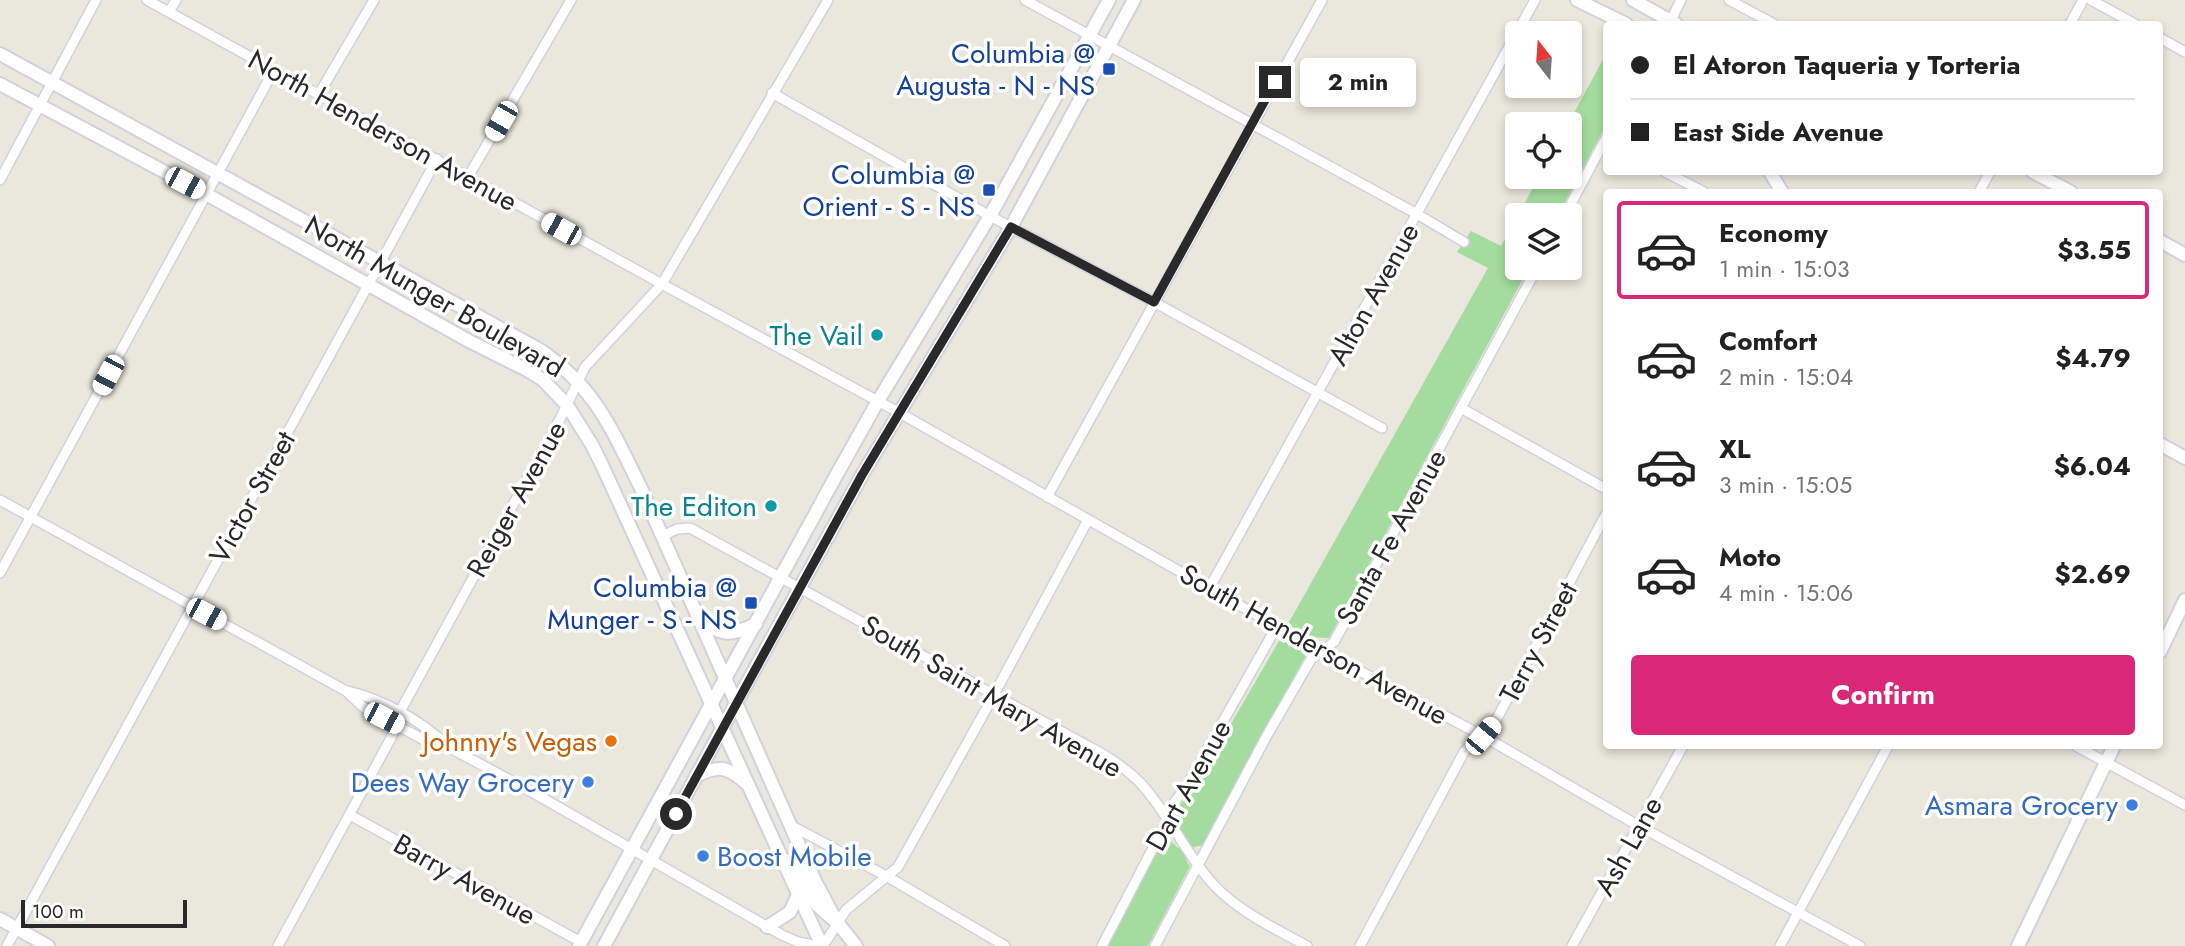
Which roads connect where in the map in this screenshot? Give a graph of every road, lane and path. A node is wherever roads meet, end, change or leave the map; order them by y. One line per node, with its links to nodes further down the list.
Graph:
1 (96, 0): 31 (street)
2 (147, 0): 18 (street, North Henderson Avenue)
3 (176, 0): 18 (street)
4 (374, 0): 34 (street)
5 (571, 0): 42 (street)
6 (828, 0): 33 (street, Reiger Avenue)
7 (1025, 0): 25 (street)
8 (1109, 0): 25 (main road)
9 (1134, 0): 27 (main road)
10 (1322, 0): 36 (street)
11 (1535, 0): 48 (street, Alton Avenue)
12 (1577, 0): 19 (main road)
13 (1633, 0): 20 (main road)
14 (1681, 0): 21 (street)
15 (1729, 0): 22 (street)
16 (2083, 0): 23 (street)
17 (2091, 0): 24 (street)
18 (169, 12): 30 (street, North Henderson Avenue)
19 (1620, 21)
20 (1667, 21)
21 (1673, 21)
22 (1768, 21)
23 (2072, 21)
24 (2130, 21)
25 (1089, 36): 27 (street); 49 (main road)
26 (2163, 40): 28 (street)
27 (1109, 46): 36 (street); 50 (main road)
28 (2185, 52)
29 (0, 54): 31 (main road, North Munger Boulevard)
30 (274, 70): 34 (street, North Henderson Avenue); 39 (street)
31 (52, 82): 35 (street); 39 (main road, North Munger Boulevard)
32 (0, 84): 35 (main road, North Munger Boulevard)
33 (772, 93): 49 (street); 57 (street, Reiger Avenue)
34 (319, 94): 38 (street, North Henderson Avenue)
35 (40, 106): 43 (street); 46 (main road, North Munger Boulevard)
36 (1252, 124): 48 (street); 58 (street)
37 (1603, 145): 47 (street)
38 (437, 159): 42 (street, North Henderson Avenue); 54 (street, Victor Street)
39 (218, 173): 46 (street); 54 (main road, North Munger Boulevard)
40 (1671, 175): 44 (street)
41 (2039, 175): 45 (main road)
42 (468, 177): 57 (street, North Henderson Avenue)
43 (0, 180)
44 (1698, 189)
45 (2065, 189)
46 (206, 194): 56 (main road, North Munger Boulevard); 71 (street)
47 (1571, 203)
48 (1417, 214): 51 (street); 60 (street, Alton Avenue)
49 (990, 216): 50 (street); 61 (main road)
50 (1011, 227): 58 (street); 64 (main road)
51 (1464, 242)
52 (2163, 243): 53 (main road)
53 (2185, 255)
54 (380, 262): 56 (street, Victor Street); 59 (main road, North Munger Boulevard)
55 (1530, 280): 63 (street, Santa Fe Avenue)
56 (368, 285): 62 (main road, North Munger Boulevard); 80 (street, Victor Street)
57 (662, 285): 59 (street, Reiger Avenue); 61 (street, North Henderson Avenue)
58 (1154, 302): 60 (street); 69 (street)
59 (578, 380): 62 (street, Reiger Avenue); 74 (main road, North Munger Boulevard)
60 (1319, 393): 65 (street); 77 (street, Alton Avenue)
61 (878, 401): 64 (street, South Henderson Avenue); 76 (main road)
62 (567, 405): 90 (main road, North Munger Boulevard); 91 (street, Reiger Avenue)
63 (1461, 408): 68 (street); 85 (street, Santa Fe Avenue)
64 (898, 411): 69 (street, South Henderson Avenue); 78 (main road)
65 (1382, 428)
66 (2163, 446): 67 (main road)
67 (2185, 458)
68 (1603, 487)
69 (1047, 496): 72 (street, South Henderson Avenue)
70 (0, 500): 71 (street)
71 (31, 516): 75 (street); 80 (street)
72 (1088, 520): 77 (street, South Henderson Avenue); 88 (street)
73 (1603, 520): 94 (street, Terry Street)
74 (662, 536): 76 (street, South Saint Mary Avenue); 81 (main road, North Munger Boulevard)
75 (0, 573)
76 (780, 579): 78 (street, South Saint Mary Avenue); 82 (main road)
77 (1210, 587): 83 (street, South Henderson Avenue)
78 (799, 590): 88 (street, South Saint Mary Avenue); 89 (main road)
79 (2185, 600): 84 (main road)
80 (192, 607): 87 (street); 118 (street, Victor Street)
81 (699, 618): 82 (main road); 86 (main road, North Munger Boulevard)
82 (756, 624): 86 (main road)
83 (1278, 626): 85 (street, South Henderson Avenue); 105 (street, Dart Avenue)
84 (2163, 646)
85 (1322, 650): 94 (street, South Henderson Avenue); 111 (street, Santa Fe Avenue)
86 (725, 678): 89 (main road, North Munger Boulevard); 90 (main road)
87 (346, 691): 91 (street); 92 (street)
88 (994, 694): 105 (street, South Saint Mary Avenue); 112 (street)
89 (736, 702): 93 (main road); 106 (main road, North Munger Boulevard)
90 (711, 704): 93 (main road, North Munger Boulevard); 108 (main road)
91 (401, 713): 92 (street, Reiger Avenue); 95 (street)
92 (397, 725): 95 (street); 104 (street, Reiger Avenue)
93 (723, 727): 101 (main road); 102 (main road, North Munger Boulevard)
94 (1483, 736): 107 (street, South Henderson Avenue); 130 (street, Terry Street)
95 (450, 748): 108 (street)
96 (1681, 749): 107 (street, Ash Lane)
97 (1886, 749): 114 (street)
98 (2082, 749): 100 (street)
99 (2112, 749): 100 (main road)
100 (2106, 762): 103 (street); 134 (main road)
101 (696, 776): 102 (main road); 110 (main road)
102 (751, 788): 109 (main road, North Munger Boulevard)
103 (2185, 805)
104 (350, 815): 119 (street, Barry Avenue); 122 (street, Reiger Avenue)
105 (1167, 821): 111 (street, South Saint Mary Avenue); 127 (street, Dart Avenue)
106 (790, 825): 112 (street); 116 (main road, North Munger Boulevard)
107 (1639, 825): 114 (street, South Henderson Avenue); 131 (street, Ash Lane)
108 (633, 849): 110 (street); 119 (main road)
109 (782, 857): 113 (main road, North Munger Boulevard); 116 (main road)
110 (652, 861): 117 (street); 123 (main road)
111 (1198, 866): 128 (street, Santa Fe Avenue); 129 (street, South Saint Mary Avenue)
112 (888, 877): 116 (street); 126 (street)
113 (798, 895): 117 (main road); 124 (main road, North Munger Boulevard)
114 (1798, 912): 132 (street); 133 (street, South Henderson Avenue)
115 (0, 919): 118 (main road)
116 (837, 922): 124 (street); 125 (main road)
117 (767, 927): 124 (street)
118 (17, 928): 120 (street, Victor Street); 121 (main road)
119 (580, 944)
120 (7, 946)
121 (48, 946)
122 (278, 946)
123 (604, 946)
124 (821, 946)
125 (856, 946)
126 (1005, 946)
127 (1102, 946)
128 (1155, 946)
129 (1307, 946)
130 (1360, 946)
131 (1572, 946)
132 (1780, 946)
133 (1860, 946)
134 (2018, 946)

